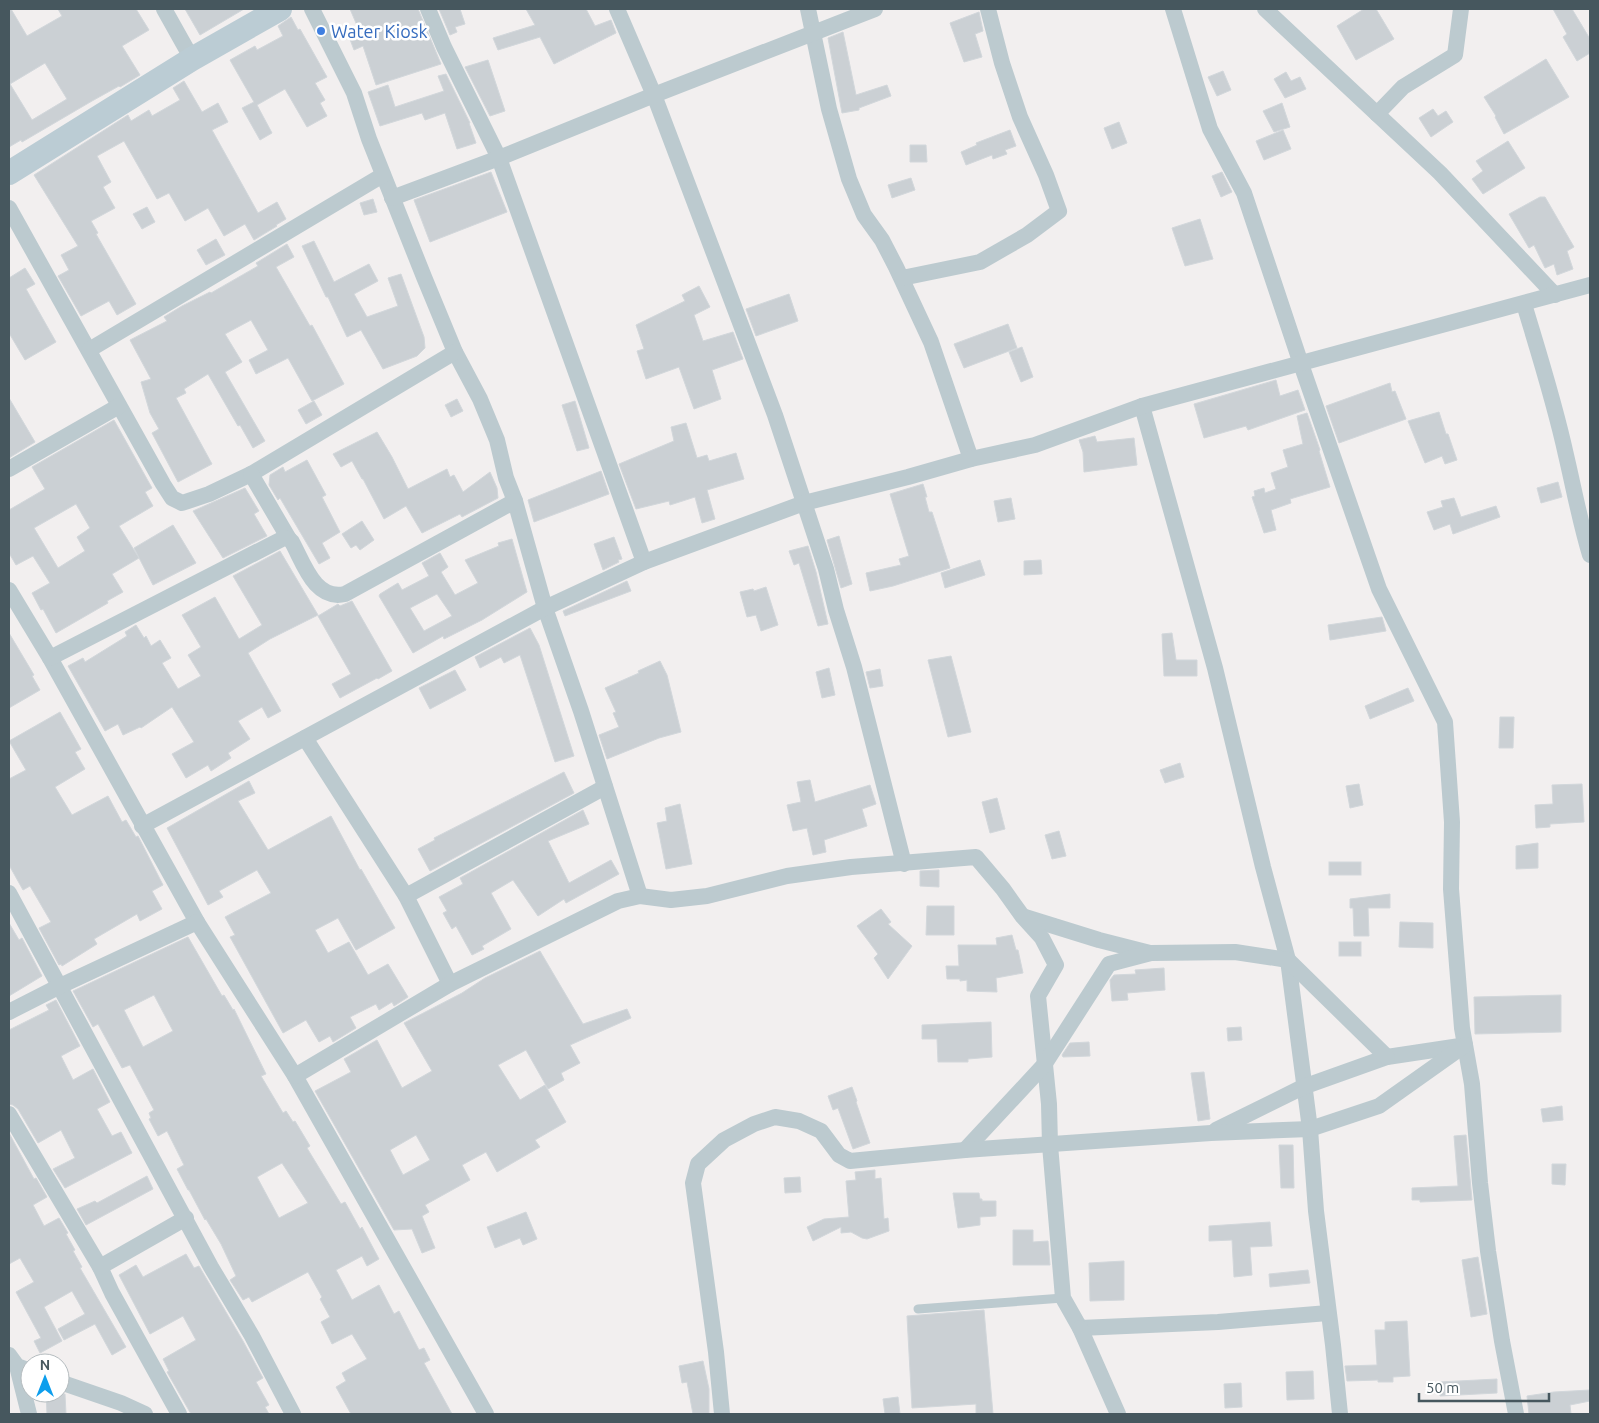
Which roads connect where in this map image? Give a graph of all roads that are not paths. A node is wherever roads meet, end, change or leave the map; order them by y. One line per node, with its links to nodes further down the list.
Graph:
1 (164, 9): 13 (street)
2 (280, 9): 13 (main road)
3 (312, 9): 18 (street)
4 (428, 9): 16 (street)
5 (617, 9): 14 (street)
6 (808, 9): 12 (street)
7 (875, 9): 12 (street)
8 (988, 9): 21 (street)
9 (1173, 9): 27 (street)
10 (1265, 9): 15 (street)
11 (1461, 9): 15 (street)
12 (813, 34): 14 (street); 21 (street)
13 (192, 59): 17 (main road)
14 (654, 96): 16 (street); 34 (street)
15 (1377, 114): 23 (street)
16 (498, 158): 19 (street); 38 (street)
17 (9, 173)
18 (383, 175): 19 (street); 25 (street)
19 (392, 198): 26 (street)
20 (9, 208): 25 (street)
21 (902, 278): 30 (street)
22 (1590, 285): 23 (street)
23 (1555, 295): 24 (street)
24 (1524, 304): 27 (street); 35 (street)
25 (89, 350): 28 (street)
26 (455, 352): 32 (street); 33 (street)
27 (1301, 364): 29 (street); 56 (street)
28 (119, 406): 31 (street); 32 (street)
29 (1142, 406): 30 (street); 52 (street)
30 (971, 459): 34 (street)
31 (9, 469)
32 (251, 474): 36 (street)
33 (515, 502): 36 (street); 40 (street)
34 (804, 504): 38 (street); 45 (street)
35 (1586, 529): 37 (street)
36 (289, 539): 41 (street)
37 (1590, 555)
38 (644, 562): 40 (street)
39 (9, 590): 41 (street)
40 (545, 608): 42 (street); 43 (street)
41 (50, 658): 44 (street)
42 (305, 738): 44 (street); 47 (street)
43 (605, 787): 47 (street); 48 (street)
44 (142, 826): 50 (street)
45 (904, 864): 48 (street); 49 (street)
46 (9, 893): 54 (street)
47 (406, 896): 53 (street)
48 (640, 896): 53 (street)
49 (1023, 917): 51 (street); 58 (street)
50 (197, 922): 54 (street); 59 (street)
51 (1151, 953): 52 (street); 58 (street)
52 (1288, 960): 57 (street); 60 (street)
53 (450, 984): 59 (street)
54 (58, 986): 55 (street); 66 (street)
55 (9, 1012)
56 (1465, 1045): 57 (street); 62 (street); 82 (street)
57 (1387, 1057): 60 (street)
58 (1044, 1065): 64 (street); 65 (street)
59 (295, 1076): 78 (street)
60 (1304, 1087): 62 (street); 63 (street)
61 (10, 1120): 67 (street)
62 (1310, 1129): 63 (street); 70 (street)
63 (1211, 1133): 64 (street)
64 (1050, 1145): 65 (street); 68 (street)
65 (964, 1150): 79 (street)
66 (186, 1218): 67 (street); 77 (street)
67 (100, 1267): 76 (street)
68 (1063, 1298): 69 (lane); 71 (street)
69 (918, 1309)
70 (1328, 1313): 71 (street); 81 (street)
71 (1080, 1328): 80 (street)
72 (19, 1364): 74 (street)
73 (70, 1385): 75 (street)
74 (29, 1414)
75 (146, 1414)
76 (178, 1414)
77 (293, 1414)
78 (486, 1414)
79 (722, 1414)
80 (1118, 1414)
81 (1340, 1414)
82 (1516, 1414)

